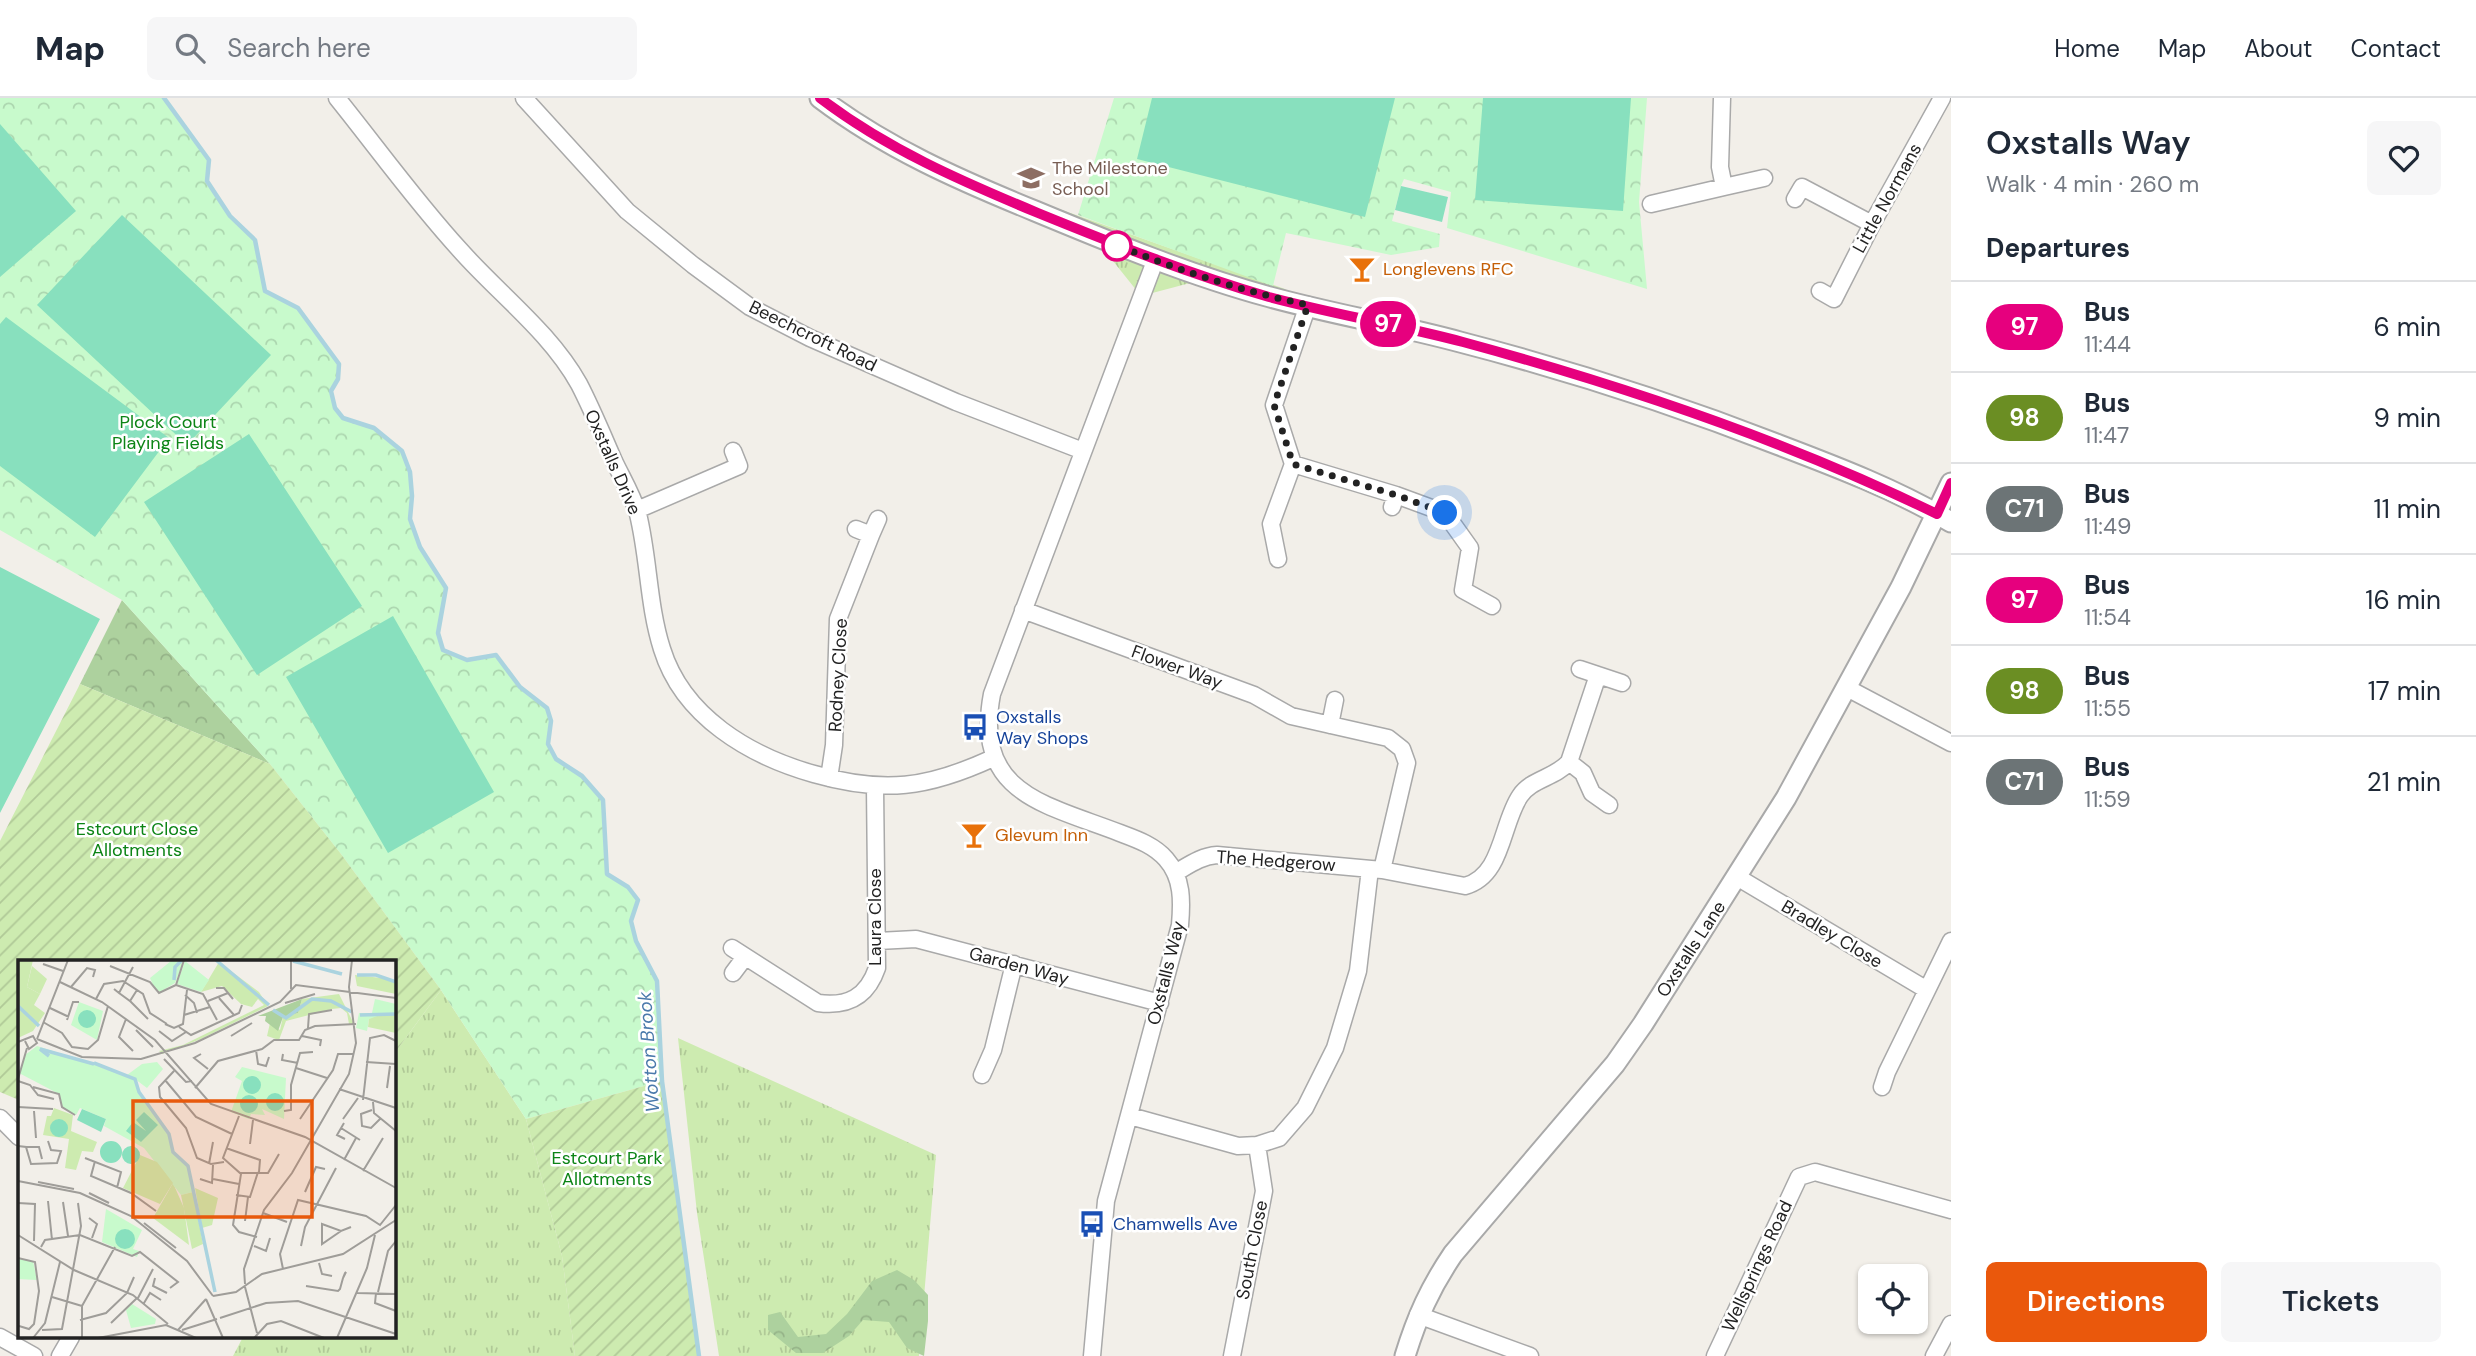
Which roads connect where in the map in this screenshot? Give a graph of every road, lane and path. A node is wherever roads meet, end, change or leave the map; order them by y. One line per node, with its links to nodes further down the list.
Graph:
1 (337, 98): 18 (street, Oxstalls Drive)
2 (524, 98): 15 (street, Beechcroft Road)
3 (820, 98): 11 (street)
4 (1722, 98): 7 (street)
5 (1942, 98): 10 (street, Little Normans)
6 (1763, 178): 7 (street)
7 (1724, 187): 9 (street)
8 (1795, 199): 10 (street)
9 (1651, 204)
10 (1872, 224): 12 (street, Little Normans)
11 (1155, 261): 13 (street); 15 (street)
12 (1834, 298)
13 (1308, 305): 16 (street); 19 (street)
14 (733, 451): 18 (street)
15 (1083, 451): 23 (street)
16 (1293, 464): 21 (street); 22 (street)
17 (1951, 483): 19 (street, Oxstalls Lane)
18 (637, 510): 33 (street, Oxstalls Drive)
19 (1944, 518): 27 (street, Oxstalls Lane)
20 (878, 519): 33 (street, Rodney Close)
21 (1278, 559)
22 (1492, 606)
23 (1023, 610): 29 (street, Flower Way); 31 (street)
24 (1580, 669): 25 (street)
25 (1598, 675): 26 (street); 32 (street)
26 (1622, 683)
27 (1847, 688): 30 (street); 38 (street, Oxstalls Lane)
28 (1335, 700): 29 (street)
29 (1330, 725): 36 (street, Flower Way)
30 (1951, 743)
31 (993, 758): 34 (street, Oxstalls Drive); 37 (street)
32 (1569, 762): 35 (street); 36 (street, The Hedgerow)
33 (829, 778): 34 (street, Oxstalls Drive)
34 (875, 787): 39 (street, Laura Close)
35 (1610, 807)
36 (1376, 870): 37 (street, The Hedgerow); 50 (street, Flower Way)
37 (1175, 873): 44 (street, Oxstalls Way)
38 (1737, 877): 43 (street, Bradley Close); 52 (street, Oxstalls Lane)
39 (878, 941): 41 (street, Garden Way); 42 (street, Laura Close)
40 (1951, 941): 43 (street)
41 (1014, 964): 44 (street, Garden Way); 45 (street)
42 (733, 973)
43 (1927, 990): 46 (street)
44 (1160, 1003): 47 (street, Oxstalls Way)
45 (982, 1074)
46 (1881, 1075)
47 (1130, 1116): 50 (street); 58 (street, Oxstalls Way)
48 (0, 1118): 49 (street)
49 (18, 1136)
50 (1257, 1145): 59 (street, South Close)
51 (1951, 1210): 62 (street, Wellsprings Road)
52 (1418, 1315): 60 (street, Oxstalls Lane); 61 (street)
53 (1951, 1324): 63 (street)
54 (0, 1337): 56 (street)
55 (70, 1338): 57 (street)
56 (34, 1356)
57 (60, 1356)
58 (1092, 1356)
59 (1231, 1356)
60 (1405, 1356)
61 (1530, 1356)
62 (1715, 1356)
63 (1934, 1356)

